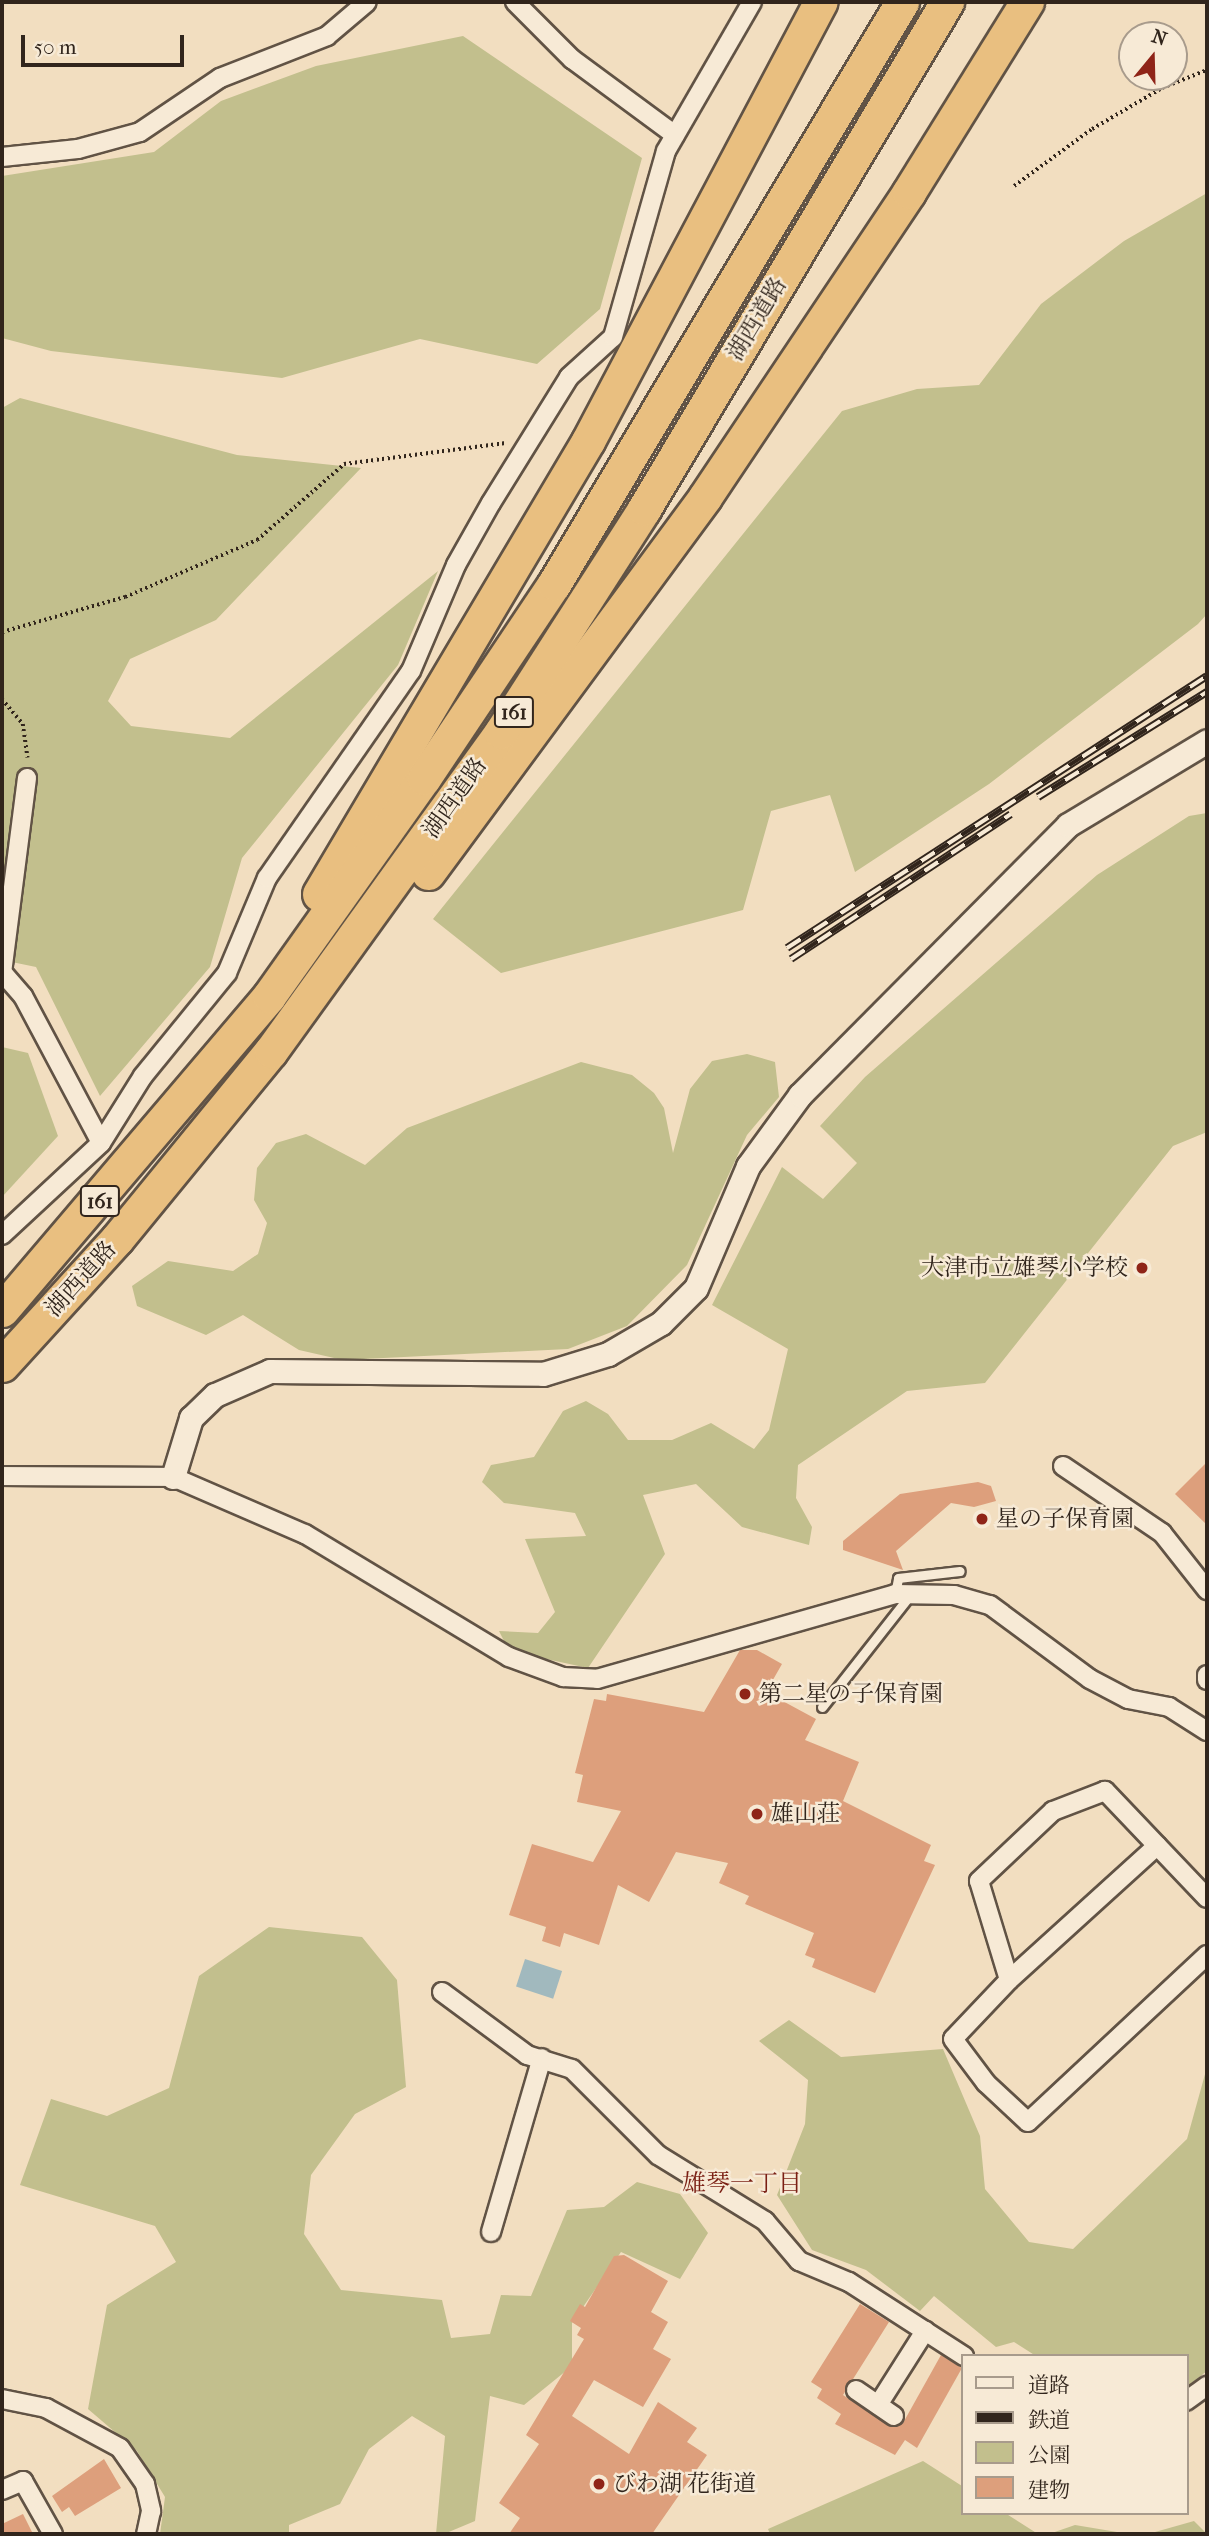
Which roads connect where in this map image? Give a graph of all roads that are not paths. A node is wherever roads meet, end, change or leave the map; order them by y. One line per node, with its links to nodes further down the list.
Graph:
1 (367, 2): 9 (street)
2 (515, 2): 8 (street)
3 (752, 2): 8 (street)
4 (820, 2): 13 (highway)
5 (902, 2): 13 (highway, 湖西道路 / 161)
6 (947, 2): 12 (highway, 湖西道路 / 161)
7 (1027, 2): 12 (highway)
8 (675, 135): 14 (street)
9 (2, 157)
10 (1207, 741): 20 (street)
11 (27, 778): 14 (street)
12 (271, 1051): 17 (highway, 湖西道路 / 161)
13 (194, 1087): 16 (highway, 湖西道路 / 161)
14 (101, 1143): 15 (street)
15 (2, 1235)
16 (2, 1310)
17 (2, 1365)
18 (1063, 1466): 22 (street)
19 (2, 1476): 20 (street)
20 (173, 1477): 23 (street)
21 (960, 1571): 23 (lane)
22 (1207, 1590)
23 (904, 1593): 24 (lane); 25 (street)
24 (822, 1707)
25 (1207, 1731)
26 (1157, 1846): 27 (street); 29 (street); 29 (street)
27 (1207, 1898)
28 (1207, 1955): 29 (street)
29 (1009, 1980)
30 (442, 1992): 31 (street)
31 (542, 2058): 32 (street); 33 (street)
32 (491, 2232)
33 (925, 2331): 34 (street); 39 (street)
34 (961, 2354)
35 (1207, 2386): 38 (street)
36 (856, 2390): 39 (street)
37 (2, 2399): 43 (street)
38 (1188, 2400)
39 (878, 2406): 40 (street)
40 (894, 2416)
41 (2, 2490): 42 (street)
42 (53, 2534)
43 (146, 2534)

